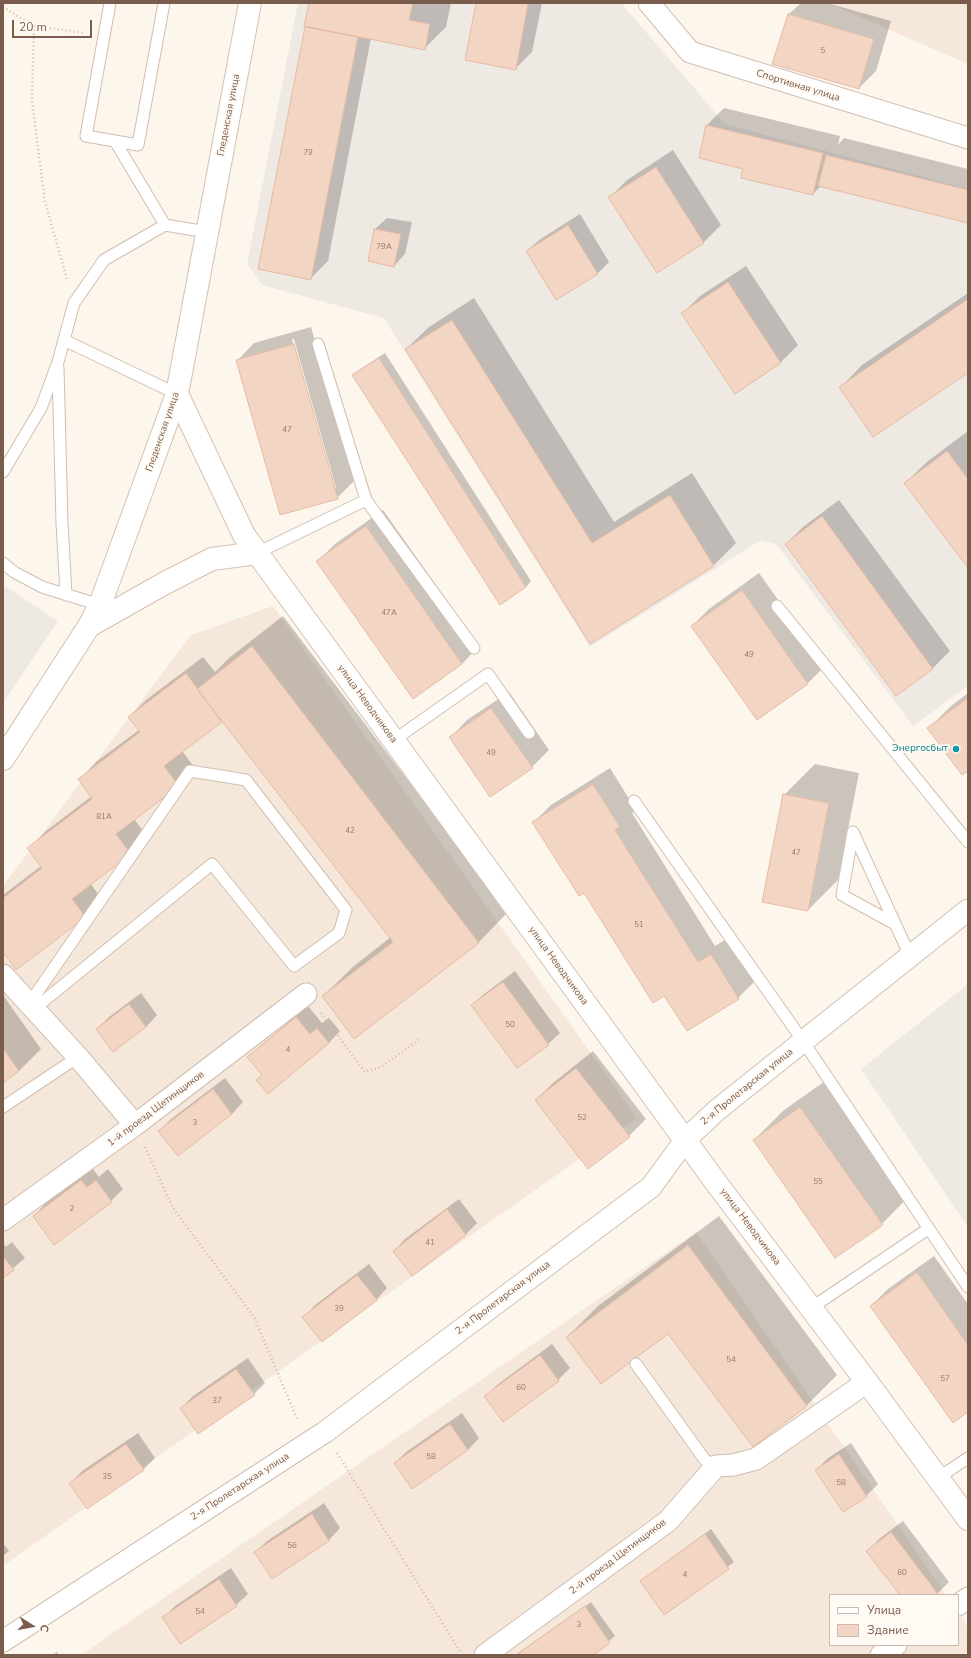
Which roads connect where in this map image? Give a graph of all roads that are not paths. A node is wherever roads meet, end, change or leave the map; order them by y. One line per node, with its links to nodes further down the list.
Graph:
1 (110, 3): 6 (lane)
2 (164, 3): 6 (lane)
3 (250, 3): 8 (main road, Гледенская улица)
4 (649, 3): 5 (street, Спортивная улица)
5 (968, 138)
6 (115, 141): 7 (lane)
7 (165, 225): 8 (lane); 9 (lane)
8 (207, 232): 12 (main road, Гледенская улица)
9 (64, 340): 11 (lane); 12 (lane)
10 (318, 344): 14 (lane)
11 (58, 362): 13 (lane); 17 (lane)
12 (177, 394): 15 (main road, улица Неводчикова); 18 (main road, Гледенская улица)
13 (3, 472)
14 (366, 500): 15 (lane); 21 (lane)
15 (257, 553): 20 (main road); 23 (main road, улица Неводчикова)
16 (3, 563): 17 (lane)
17 (66, 595): 18 (lane)
18 (100, 605): 20 (main road, Гледенская улица)
19 (778, 606): 26 (lane)
20 (90, 626): 24 (main road, Гледенская улица)
21 (474, 648)
22 (529, 733): 23 (lane)
23 (394, 740): 37 (main road, улица Неводчикова)
24 (3, 759)
25 (634, 801): 33 (lane)
26 (968, 842)
27 (968, 910): 29 (street, 2-я Пролетарская улица)
28 (895, 924): 28 (lane); 29 (lane)
29 (910, 956): 33 (street, 2-я Пролетарская улица)
30 (3, 976): 32 (street)
31 (306, 994): 36 (street, 1-й проезд Щетинщиков)
32 (32, 1006): 32 (lane); 34 (street)
33 (803, 1041): 37 (street, 2-я Пролетарская улица); 39 (lane)
34 (78, 1056): 35 (lane); 36 (street)
35 (3, 1107)
36 (135, 1125): 38 (street, 1-й проезд Щетинщиков)
37 (686, 1139): 41 (main road, улица Неводчикова); 50 (street, 2-я Пролетарская улица)
38 (3, 1220)
39 (928, 1229): 40 (lane); 41 (lane)
40 (968, 1287)
41 (811, 1308): 43 (main road, улица Неводчикова)
42 (636, 1364): 45 (lane)
43 (867, 1382): 45 (street); 46 (main road, улица Неводчикова)
44 (968, 1458): 46 (lane)
45 (716, 1466): 52 (street, 2-й проезд Щетинщиков)
46 (938, 1478): 47 (main road, улица Неводчикова)
47 (968, 1519)
48 (968, 1598): 49 (street)
49 (959, 1604)
50 (3, 1641)
51 (894, 1646): 53 (street)
52 (485, 1655)
53 (881, 1655)

